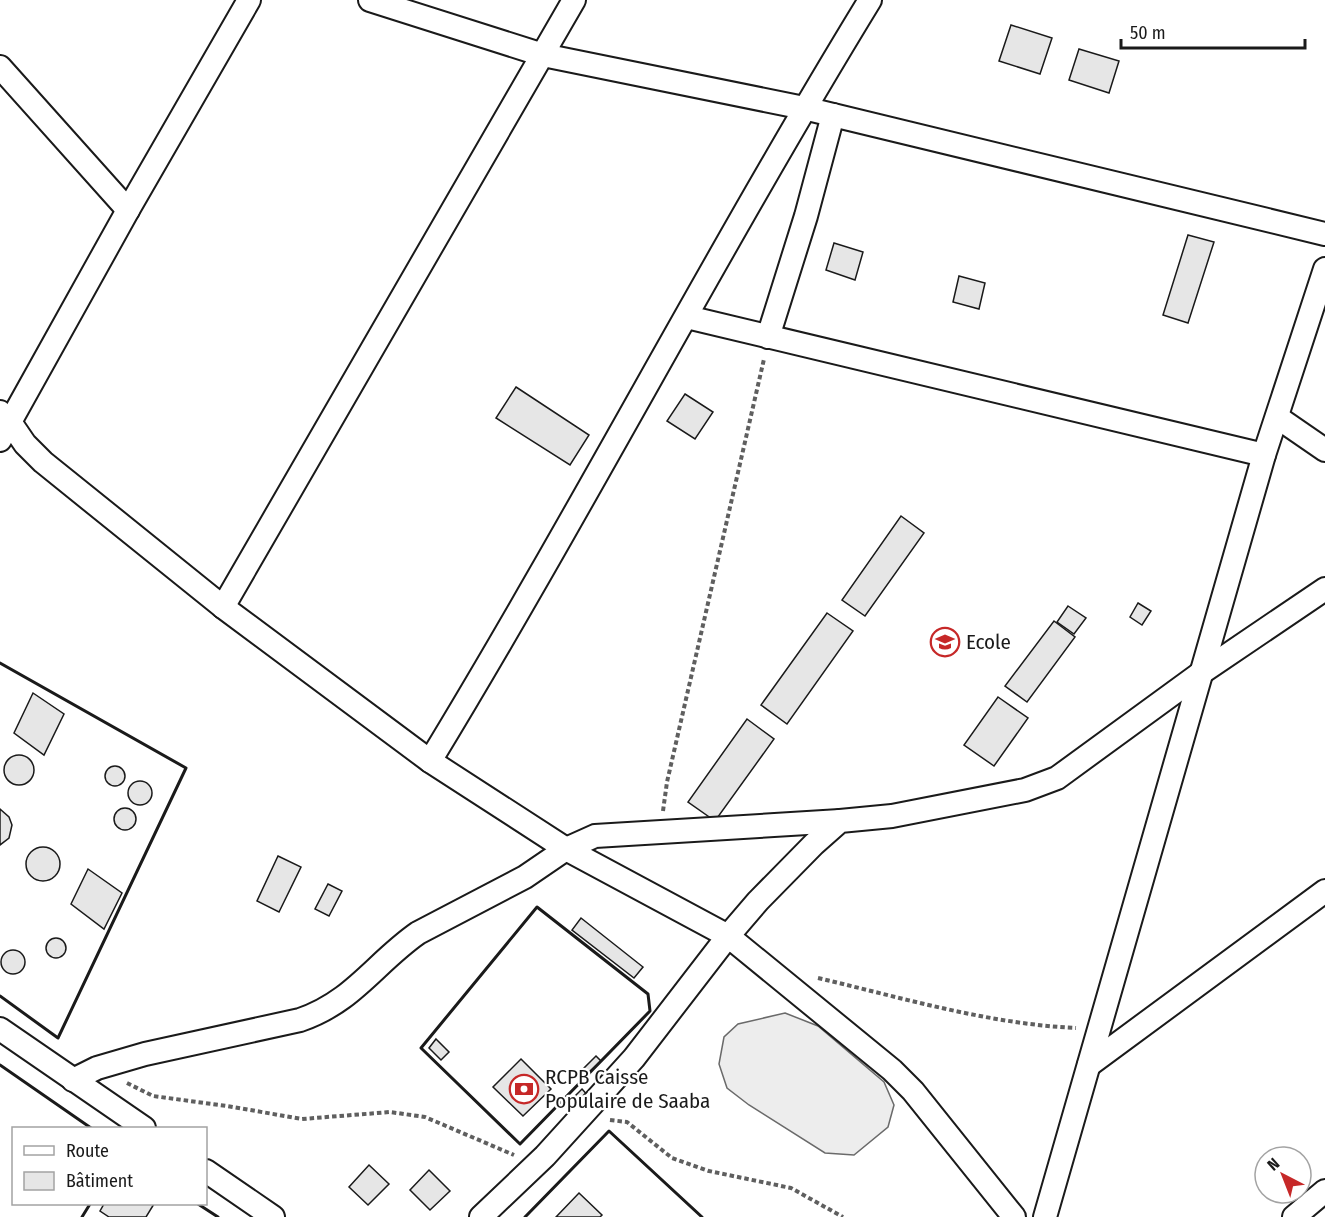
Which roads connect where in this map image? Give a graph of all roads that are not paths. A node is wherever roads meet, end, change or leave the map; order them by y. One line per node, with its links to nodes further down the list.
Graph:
1 (249, 0): 9 (street)
2 (370, 0): 5 (street)
3 (574, 0): 5 (street)
4 (870, 0): 7 (street)
5 (543, 55): 7 (street); 19 (street)
6 (0, 67): 9 (street)
7 (804, 108): 8 (street); 12 (street)
8 (833, 115): 10 (street); 13 (street)
9 (128, 210): 15 (street)
10 (1325, 234)
11 (1325, 269): 14 (street)
12 (687, 317): 13 (street); 21 (street)
13 (768, 337): 17 (street)
14 (1277, 417): 16 (street); 17 (street)
15 (3, 425): 19 (street)
16 (1325, 450)
17 (1264, 455): 20 (street)
18 (1325, 589): 20 (street)
19 (223, 607): 21 (street)
20 (1201, 673): 22 (street); 27 (street)
21 (430, 761): 23 (street)
22 (840, 821): 23 (street); 25 (street)
23 (566, 849): 25 (street); 28 (street)
24 (1325, 891): 27 (street)
25 (728, 936): 33 (street); 34 (street)
26 (0, 1029): 28 (street)
27 (1089, 1065): 35 (street)
28 (73, 1080): 29 (street)
29 (143, 1127)
30 (207, 1172): 32 (street)
31 (1325, 1191): 36 (street)
32 (273, 1217)
33 (482, 1217)
34 (1014, 1217)
35 (1045, 1217)
36 (1294, 1217)

